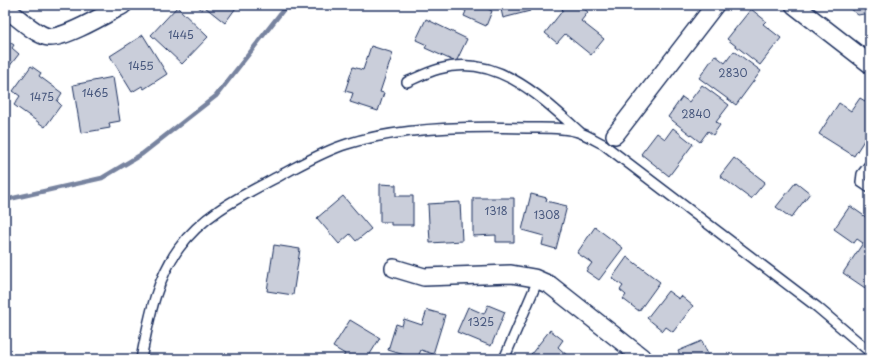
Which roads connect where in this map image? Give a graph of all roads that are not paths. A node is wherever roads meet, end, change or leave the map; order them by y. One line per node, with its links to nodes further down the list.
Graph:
1 (123, 5): 4 (street)
2 (715, 5): 8 (street)
3 (794, 5): 5 (street)
4 (5, 8)
5 (870, 64)
6 (407, 82): 7 (lane)
7 (584, 135): 13 (lane); 14 (lane)
8 (615, 135)
9 (870, 164): 10 (lane)
10 (870, 188)
11 (394, 268): 12 (street)
12 (538, 280): 15 (lane); 16 (street)
13 (870, 352)
14 (141, 359)
15 (504, 359)
16 (644, 359)

